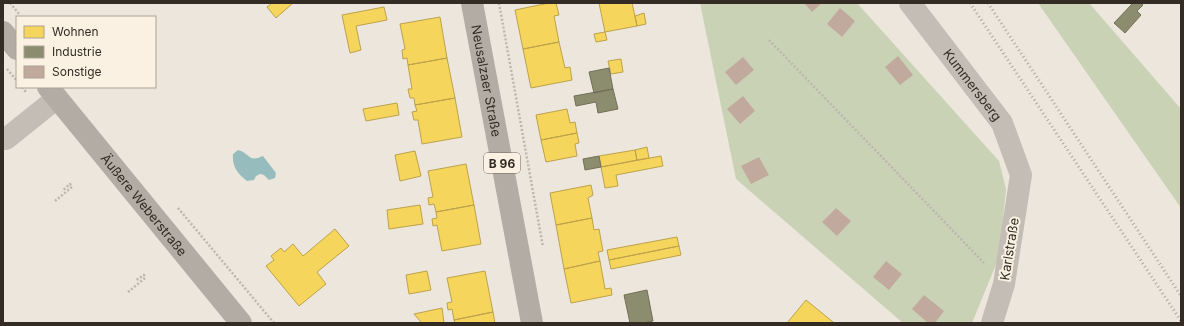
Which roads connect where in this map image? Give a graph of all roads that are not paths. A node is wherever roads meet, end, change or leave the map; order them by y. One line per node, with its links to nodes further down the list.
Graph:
1 (472, 3): 9 (main road, Neusalzaer Straße / B 96)
2 (910, 3): 7 (street, Kummersberg)
3 (3, 32): 4 (main road)
4 (16, 48)
5 (52, 93): 6 (street); 8 (main road, Äußere Weberstraße)
6 (6, 139)
7 (1021, 175): 10 (street, Karlstraße)
8 (240, 323)
9 (532, 323)
10 (992, 323)

